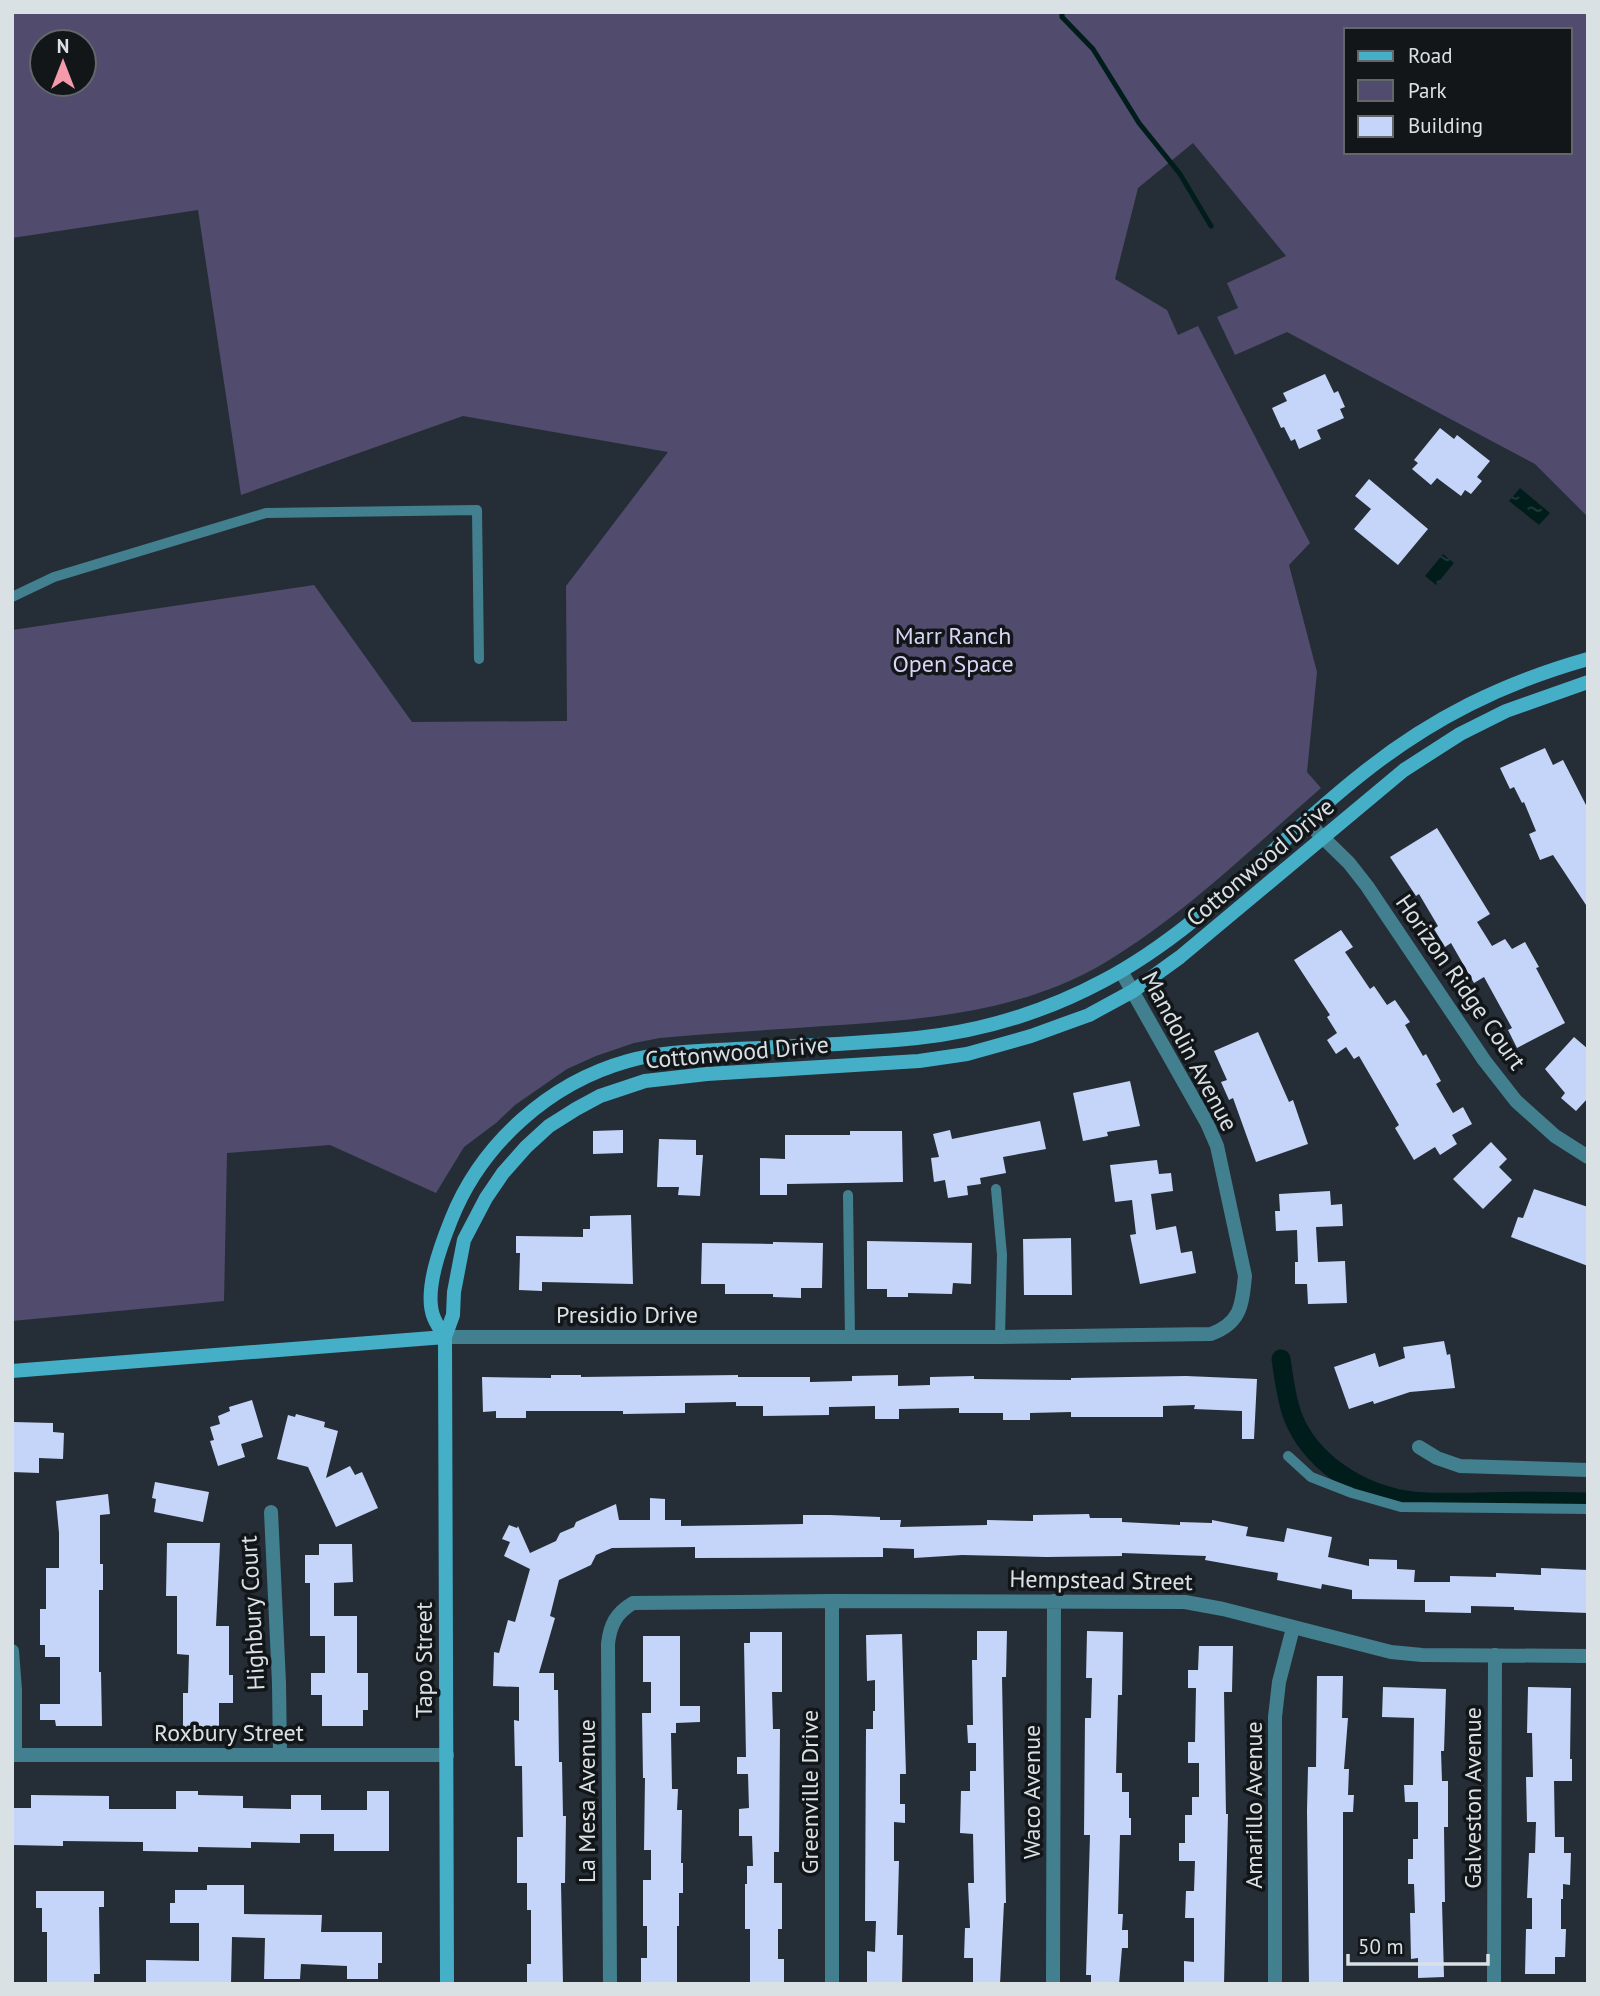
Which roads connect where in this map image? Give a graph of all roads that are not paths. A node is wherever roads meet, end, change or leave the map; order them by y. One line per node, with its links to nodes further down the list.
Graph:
1 (12, 597): 2 (lane)
2 (479, 659)
3 (1588, 659): 5 (street, Cottonwood Drive)
4 (1588, 682): 6 (street, Cottonwood Drive)
5 (1307, 822): 6 (street, Horizon Ridge Court); 7 (street, Cottonwood Drive)
6 (1323, 837): 8 (street, Cottonwood Drive); 9 (street, Horizon Ridge Court)
7 (1121, 971): 8 (street, Mandolin Avenue); 13 (street, Cottonwood Drive)
8 (1133, 990): 12 (street, Mandolin Avenue); 13 (street, Cottonwood Drive)
9 (1588, 1157)
10 (996, 1189): 15 (lane)
11 (848, 1195): 14 (lane)
12 (1237, 1317): 15 (street, Presidio Drive)
13 (445, 1337): 14 (street, Presidio Drive); 16 (street, Presidio Drive); 31 (street, Tapo Street)
14 (850, 1337): 15 (street, Presidio Drive)
15 (1000, 1337)
16 (12, 1371)
17 (1419, 1447): 19 (street)
18 (1288, 1456): 20 (lane)
19 (1588, 1470)
20 (1588, 1509)
21 (271, 1512): 30 (street, Highbury Court)
22 (832, 1601): 23 (street, Hempstead Street); 24 (street, Hempstead Street); 34 (street, Greenville Drive)
23 (1054, 1601): 25 (street, Hempstead Street); 35 (street, Waco Avenue)
24 (614, 1619): 33 (street, La Mesa Avenue)
25 (1293, 1628): 27 (street, Hempstead Street); 36 (street, Amarillo Avenue)
26 (12, 1651): 29 (street)
27 (1495, 1655): 28 (street, Hempstead Street); 37 (street, Galveston Avenue)
28 (1588, 1656)
29 (14, 1755): 30 (street, Roxbury Street)
30 (280, 1755): 31 (street, Roxbury Street)
31 (447, 1755): 32 (street, Tapo Street)
32 (447, 1984)
33 (610, 1984)
34 (832, 1984)
35 (1053, 1984)
36 (1275, 1984)
37 (1494, 1984)

